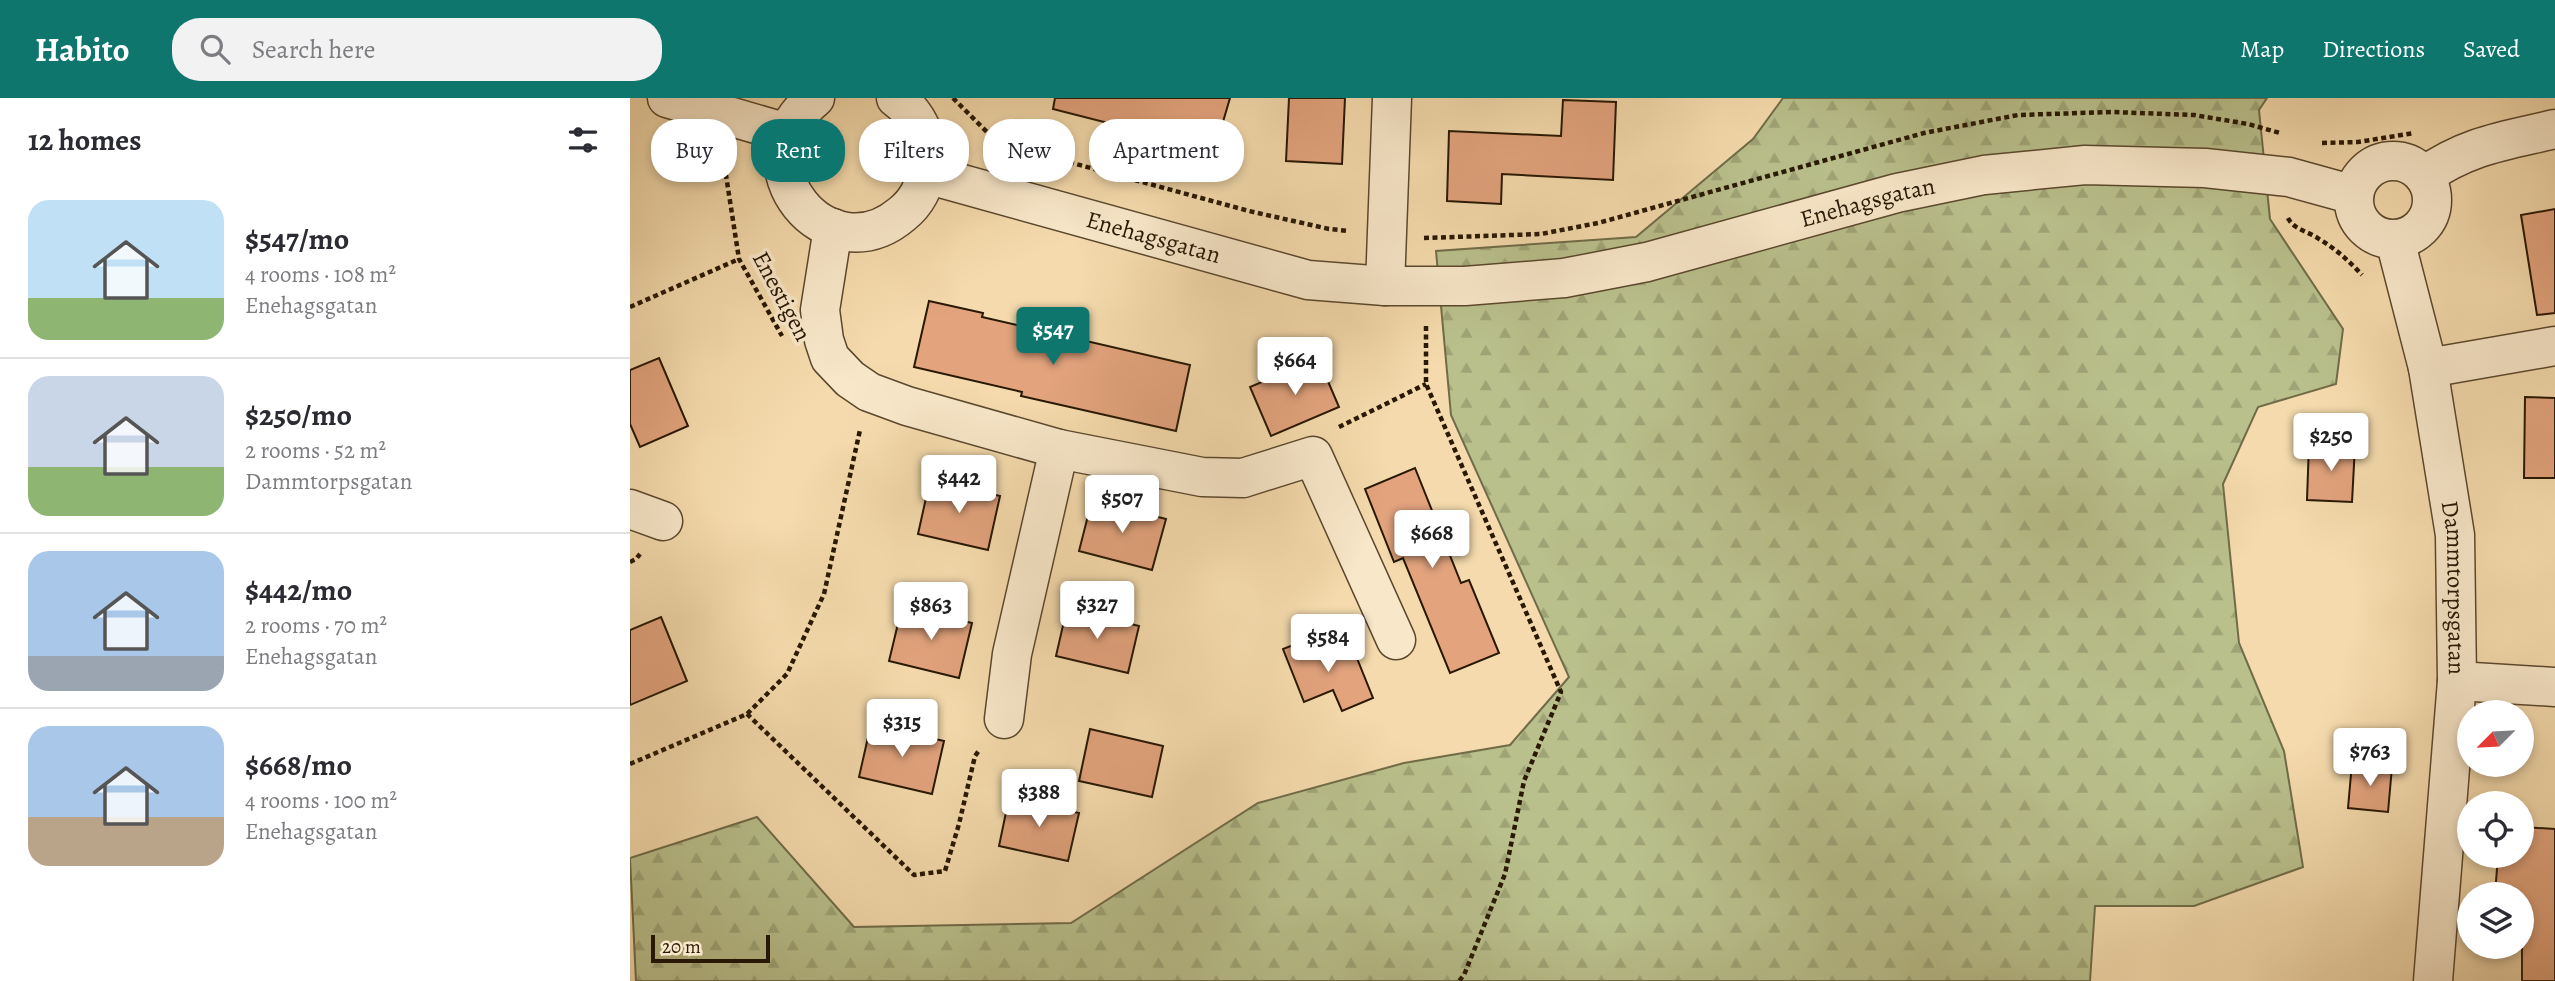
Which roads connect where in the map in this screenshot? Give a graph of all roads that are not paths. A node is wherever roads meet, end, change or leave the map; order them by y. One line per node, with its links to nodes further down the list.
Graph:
1 (667, 98): 9 (street)
2 (814, 98): 6 (street)
3 (896, 98): 7 (street)
4 (1392, 98): 18 (street)
5 (2550, 98): 8 (street)
6 (795, 119)
7 (916, 119)
8 (2555, 121)
9 (751, 122)
10 (2555, 129): 11 (street)
11 (2424, 177): 15 (street); 17 (street)
12 (787, 182): 16 (street)
13 (923, 182): 16 (street)
14 (955, 182): 18 (street, Enehagsgatan)
15 (2354, 195): 17 (street); 18 (street, Enehagsgatan)
16 (832, 228): 21 (street)
17 (2395, 240): 20 (street, Dammtorpsgatan)
18 (1385, 286)
19 (2555, 346): 20 (street)
20 (2428, 368): 23 (street, Dammtorpsgatan)
21 (1059, 449): 22 (street); 25 (street)
22 (1396, 640)
23 (2457, 681): 24 (street); 26 (street, Dammtorpsgatan)
24 (2555, 687)
25 (1004, 719)
26 (2433, 981)

